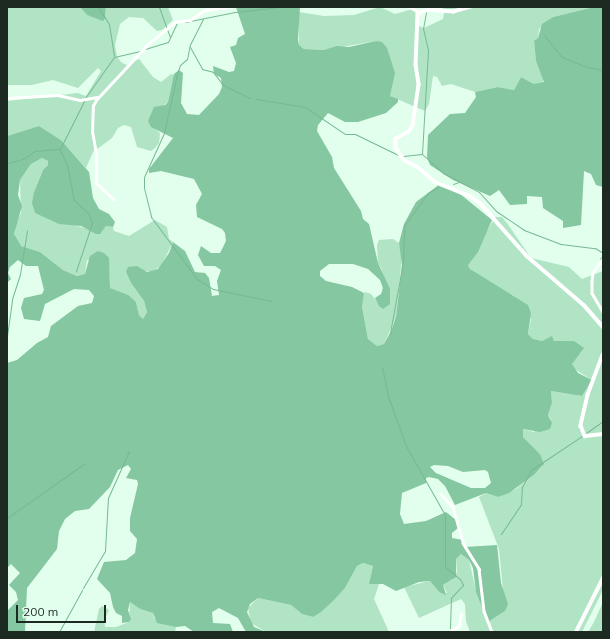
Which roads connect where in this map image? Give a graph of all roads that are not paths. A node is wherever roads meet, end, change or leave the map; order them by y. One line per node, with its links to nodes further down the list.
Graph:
1 (231, 7): 5 (street)
2 (411, 7): 4 (street)
3 (471, 7): 4 (street)
4 (420, 12): 10 (street)
5 (99, 96): 6 (street); 7 (street)
6 (7, 98)
7 (114, 200)
8 (603, 259): 9 (street)
9 (603, 312)
10 (603, 327)
11 (603, 355): 12 (street)
12 (603, 434)
13 (441, 494): 17 (street)
14 (603, 578): 18 (street)
15 (461, 614): 16 (street)
16 (449, 632)
17 (492, 632)
18 (576, 632)

